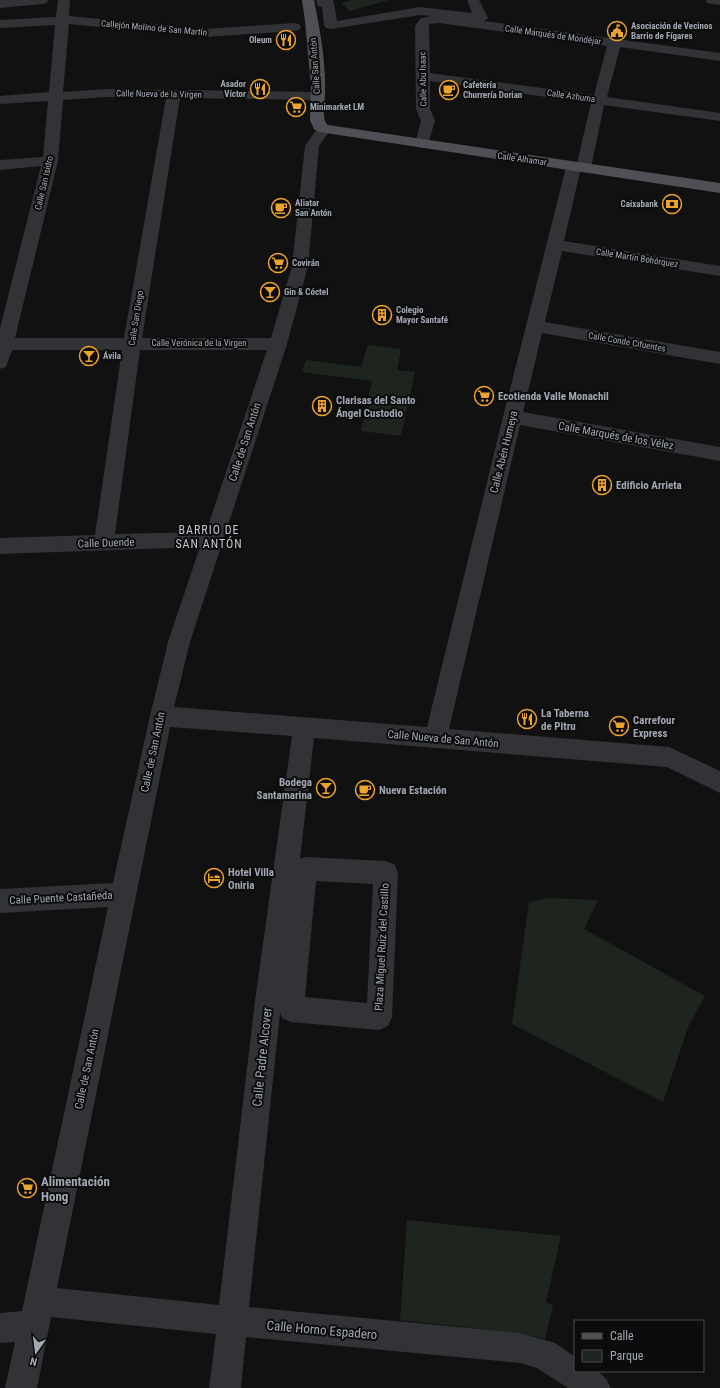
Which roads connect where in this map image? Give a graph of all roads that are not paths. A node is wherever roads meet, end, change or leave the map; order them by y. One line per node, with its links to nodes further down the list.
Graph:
1 (42, 0): 8 (street)
2 (64, 0): 10 (street, Calle San Isidro)
3 (308, 0): 17 (main road, Calle San Antón)
4 (322, 0): 5 (street)
5 (473, 0)
6 (712, 0): 7 (street)
7 (720, 1)
8 (0, 4)
9 (433, 19): 13 (street, Calle Marqués de Mondéjar); 15 (street, Calle Abu Isaac)
10 (62, 20): 11 (street, Callejón Molino de San Martín); 12 (street, Callejón Molino de San Martín); 18 (street, Calle San Isidro)
11 (0, 24)
12 (294, 27)
13 (614, 43): 14 (street, Calle Marqués de Mondéjar); 20 (street, Calle Abén Humeya)
14 (720, 57)
15 (422, 76): 20 (street, Calle Azhuma); 23 (street, Calle Abu Isaac)
16 (174, 94): 17 (street, Calle Nueva de la Virgen); 18 (street, Calle Nueva de la Virgen); 31 (street, Calle San Diego)
17 (318, 96): 22 (main road, Calle San Antón)
18 (55, 97): 19 (street, Calle Nueva de la Virgen); 24 (street, Calle San Isidro)
19 (0, 100)
20 (600, 100): 21 (street, Calle Azhuma); 26 (street, Calle Abén Humeya)
21 (720, 117)
22 (324, 129): 23 (main road, Calle Alhamar); 33 (street, Calle de San Antón)
23 (422, 144): 26 (main road, Calle Alhamar)
24 (50, 161): 25 (street); 32 (street, Calle San Isidro)
25 (0, 165)
26 (579, 167): 27 (main road, Calle Alhamar); 28 (street, Calle Abén Humeya)
27 (720, 188)
28 (555, 245): 29 (street, Calle Martín Bohórquez); 30 (street, Calle Abén Humeya)
29 (720, 271)
30 (535, 326): 34 (street, Calle Conde Cifuentes); 36 (street, Calle Abén Humeya)
31 (132, 343): 32 (street, Calle Verónica de la Virgen); 33 (street, Calle Verónica de la Virgen); 39 (street, Calle San Diego)
32 (2, 344): 35 (street, Calle San Isidro)
33 (278, 344): 38 (street, Calle de San Antón)
34 (720, 358)
35 (0, 363)
36 (512, 417): 37 (street, Calle Marqués de los Vélez); 43 (street, Calle Abén Humeya)
37 (720, 454)
38 (213, 541): 39 (street, Calle Duende); 41 (street, Calle de San Antón)
39 (104, 543): 40 (street, Calle Duende)
40 (0, 546)
41 (161, 716): 42 (street, Calle Nueva de San Antón); 46 (street, Calle de San Antón)
42 (304, 728): 43 (street, Calle Nueva de San Antón); 49 (street, Calle Padre Alcover)
43 (437, 738): 44 (street, Calle Nueva de San Antón)
44 (720, 782)
45 (305, 869): 45 (street, Plaza Miguel Ruiz del Castillo)
46 (123, 894): 47 (street, Calle Puente Castañeda); 48 (street, Calle de San Antón)
47 (0, 901)
48 (37, 1313): 49 (street, Calle Horno Espadero); 50 (street, Calle Horno Espadero); 51 (street, Calle de San Antón)
49 (232, 1321): 52 (street, Calle Padre Alcover); 53 (street, Calle Horno Espadero)
50 (0, 1328)
51 (21, 1388)
52 (225, 1388)
53 (595, 1388)

